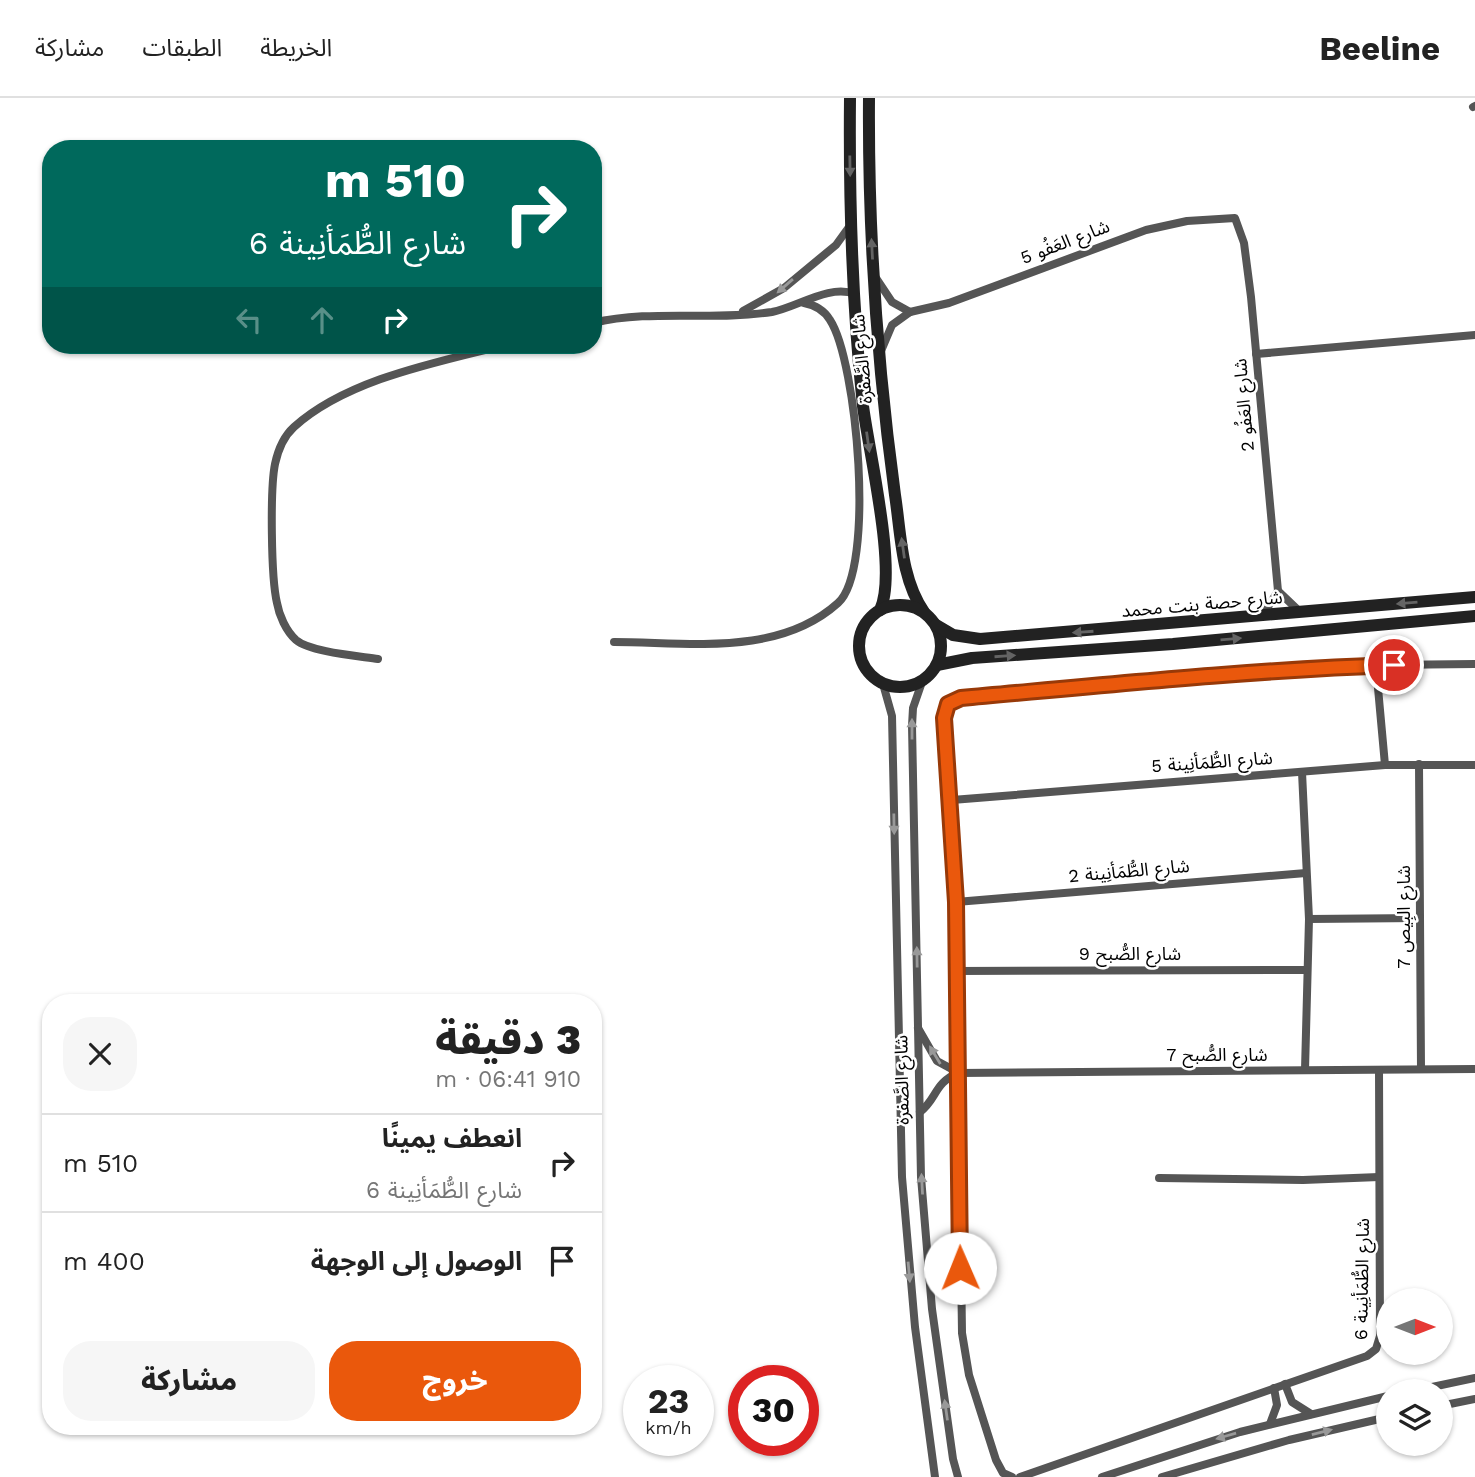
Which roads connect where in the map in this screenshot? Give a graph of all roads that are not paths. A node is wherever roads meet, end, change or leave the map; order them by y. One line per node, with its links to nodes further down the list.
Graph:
1 (849, 98): 4 (street, شارع الصَّفرة, one-way to 4)
2 (869, 98): 5 (street, شارع الصَّفرة, one-way to 2)
3 (1235, 218): 8 (street, شارع العَفُو 5); 13 (street, شارع العَفُو 2)
4 (851, 223): 6 (street, شارع الصَّفرة); 9 (street, one-way to 9)
5 (873, 274): 8 (street); 14 (street, شارع الصَّفرة)
6 (855, 294): 7 (street); 17 (street, شارع الصَّفرة, one-way to 17)
7 (804, 303): 9 (street); 23 (street)
8 (910, 312): 14 (street)
9 (737, 314): 10 (street)
10 (602, 322)
11 (1475, 335): 13 (street)
12 (468, 354): 24 (street)
13 (1256, 354): 15 (street, شارع العَفُو 2)
14 (878, 357): 18 (street, شارع الصَّفرة, one-way to 14)
15 (1278, 590): 19 (street); 20 (street)
16 (1475, 597): 19 (street, شارع حصة بنت محمد, one-way to 19)
17 (880, 610): 18 (street); 29 (street)
18 (924, 612): 22 (street)
19 (1302, 612): 20 (street, شارع حصة بنت محمد)
20 (1262, 616): 22 (street, شارع حصة بنت محمد, one-way to 22)
21 (1475, 616): 26 (street, شارع حصة بنت محمد, one-way to 21)
22 (936, 625): 26 (street)
23 (614, 642)
24 (379, 659)
25 (1475, 664): 27 (street)
26 (937, 665): 28 (street)
27 (1376, 666): 31 (street); 34 (street)
28 (922, 682): 29 (street); 41 (street, شارع الصَّفرة, one-way to 28)
29 (883, 684): 60 (street, شارع الصَّفرة, one-way to 60)
30 (1419, 764): 31 (street, شارع الطُّمَأنِينة 5); 32 (street, شارع الطُّمَأنِينة 5); 37 (street, شارع البِيص 7)
31 (1385, 765): 33 (street, شارع الطُّمَأنِينة 5)
32 (1475, 765)
33 (1303, 772): 34 (street, شارع الطُّمَأنِينة 5); 35 (street)
34 (952, 800): 36 (street)
35 (1306, 873): 36 (street, شارع الطُّمَأنِينة 2); 38 (street)
36 (956, 902): 40 (street)
37 (1420, 918): 38 (street); 42 (street, شارع البِيص 7)
38 (1309, 919): 39 (street)
39 (1305, 970): 40 (street, شارع الصُّبح 9); 44 (street)
40 (956, 971): 46 (street)
41 (918, 1028): 46 (street, one-way to 41); 47 (street, شارع الصَّفرة)
42 (1420, 1069): 43 (street, شارع الصُّبح 7); 45 (street, شارع الصُّبح 7)
43 (1475, 1069)
44 (1305, 1070): 45 (street, شارع الصُّبح 7); 46 (street, شارع الصُّبح 7)
45 (1379, 1070): 48 (street, شارع الطُّمَأنِينة 6)
46 (959, 1073): 47 (street); 62 (street)
47 (920, 1112): 61 (street, شارع الصَّفرة, one-way to 47)
48 (1379, 1177): 49 (street); 52 (street, شارع الطُّمَأنِينة 6)
49 (1159, 1178)
50 (1475, 1378): 51 (street)
51 (1453, 1383)
52 (1285, 1384): 53 (street, شارع الطُّمَأنِينة 6); 57 (street)
53 (1274, 1388): 59 (street); 63 (street, شارع الطُّمَأنِينة 6)
54 (1376, 1399): 57 (street)
55 (1475, 1399): 56 (street)
56 (1453, 1403)
57 (1311, 1414): 59 (street)
58 (1376, 1420): 65 (street, one-way to 58)
59 (1270, 1424): 64 (street, one-way to 64)
60 (935, 1477)
61 (958, 1477)
62 (1012, 1477)
63 (1020, 1477)
64 (1101, 1477)
65 (1162, 1477)

